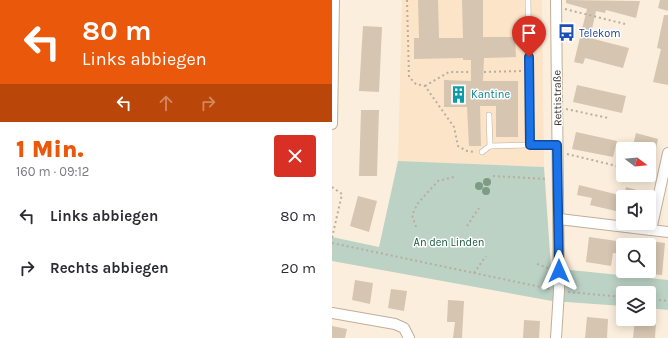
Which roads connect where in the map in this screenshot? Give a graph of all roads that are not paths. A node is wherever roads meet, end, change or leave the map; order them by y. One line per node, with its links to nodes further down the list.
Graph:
1 (334, 0): 4 (street)
2 (528, 0): 7 (lane)
3 (556, 5): 9 (street, Rettistraße)
4 (333, 16): 6 (street)
5 (489, 115): 8 (lane)
6 (332, 124)
7 (530, 145): 8 (lane); 9 (lane)
8 (490, 146): 10 (lane)
9 (557, 150): 13 (street, Rettistraße)
10 (482, 152)
11 (668, 153): 12 (street)
12 (656, 207)
13 (559, 219): 14 (street); 19 (street, Rettistraße)
14 (616, 226)
15 (651, 230): 16 (street)
16 (668, 232)
17 (332, 313): 18 (street)
18 (409, 338)
19 (556, 338)

